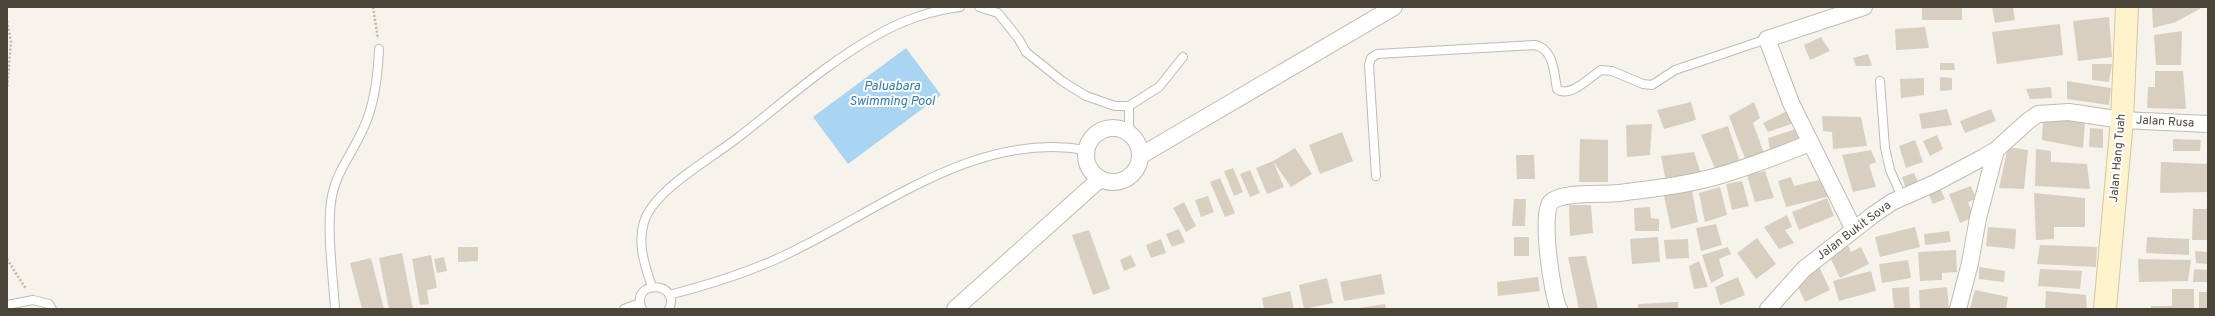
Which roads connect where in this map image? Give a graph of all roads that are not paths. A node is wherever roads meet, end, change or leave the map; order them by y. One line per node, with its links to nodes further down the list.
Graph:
1 (960, 7): 22 (lane)
2 (979, 7): 10 (lane)
3 (1394, 7): 17 (street)
4 (1864, 7): 6 (street)
5 (2127, 7): 11 (street, Jalan Hang Tuah)
6 (1767, 39): 14 (street); 18 (lane)
7 (380, 49): 27 (lane)
8 (1183, 57): 10 (lane)
9 (1880, 81): 20 (lane)
10 (1129, 106): 13 (lane)
11 (2122, 120): 12 (street, Jalan Rusa); 16 (street, Jalan Bukit Sova); 34 (street, Jalan Hang Tuah)
12 (2208, 124)
13 (1129, 133): 15 (street); 17 (street)
14 (1810, 144): 21 (street); 31 (street)
15 (1086, 150): 19 (street); 23 (lane)
16 (1996, 150): 20 (street, Jalan Bukit Sova); 33 (street)
17 (1140, 156): 19 (street)
18 (1376, 176)
19 (1100, 179): 30 (street)
20 (1902, 197): 21 (street, Jalan Bukit Sova)
21 (1854, 230): 32 (street, Jalan Bukit Sova)
22 (652, 287): 23 (lane); 25 (lane)
23 (669, 295): 29 (lane)
24 (7, 305): 26 (lane)
25 (641, 306): 28 (lane)
26 (52, 309)
27 (335, 309)
28 (624, 309)
29 (668, 309)
30 (955, 309)
31 (1559, 309)
32 (1768, 309)
33 (1958, 309)
34 (2105, 309)

